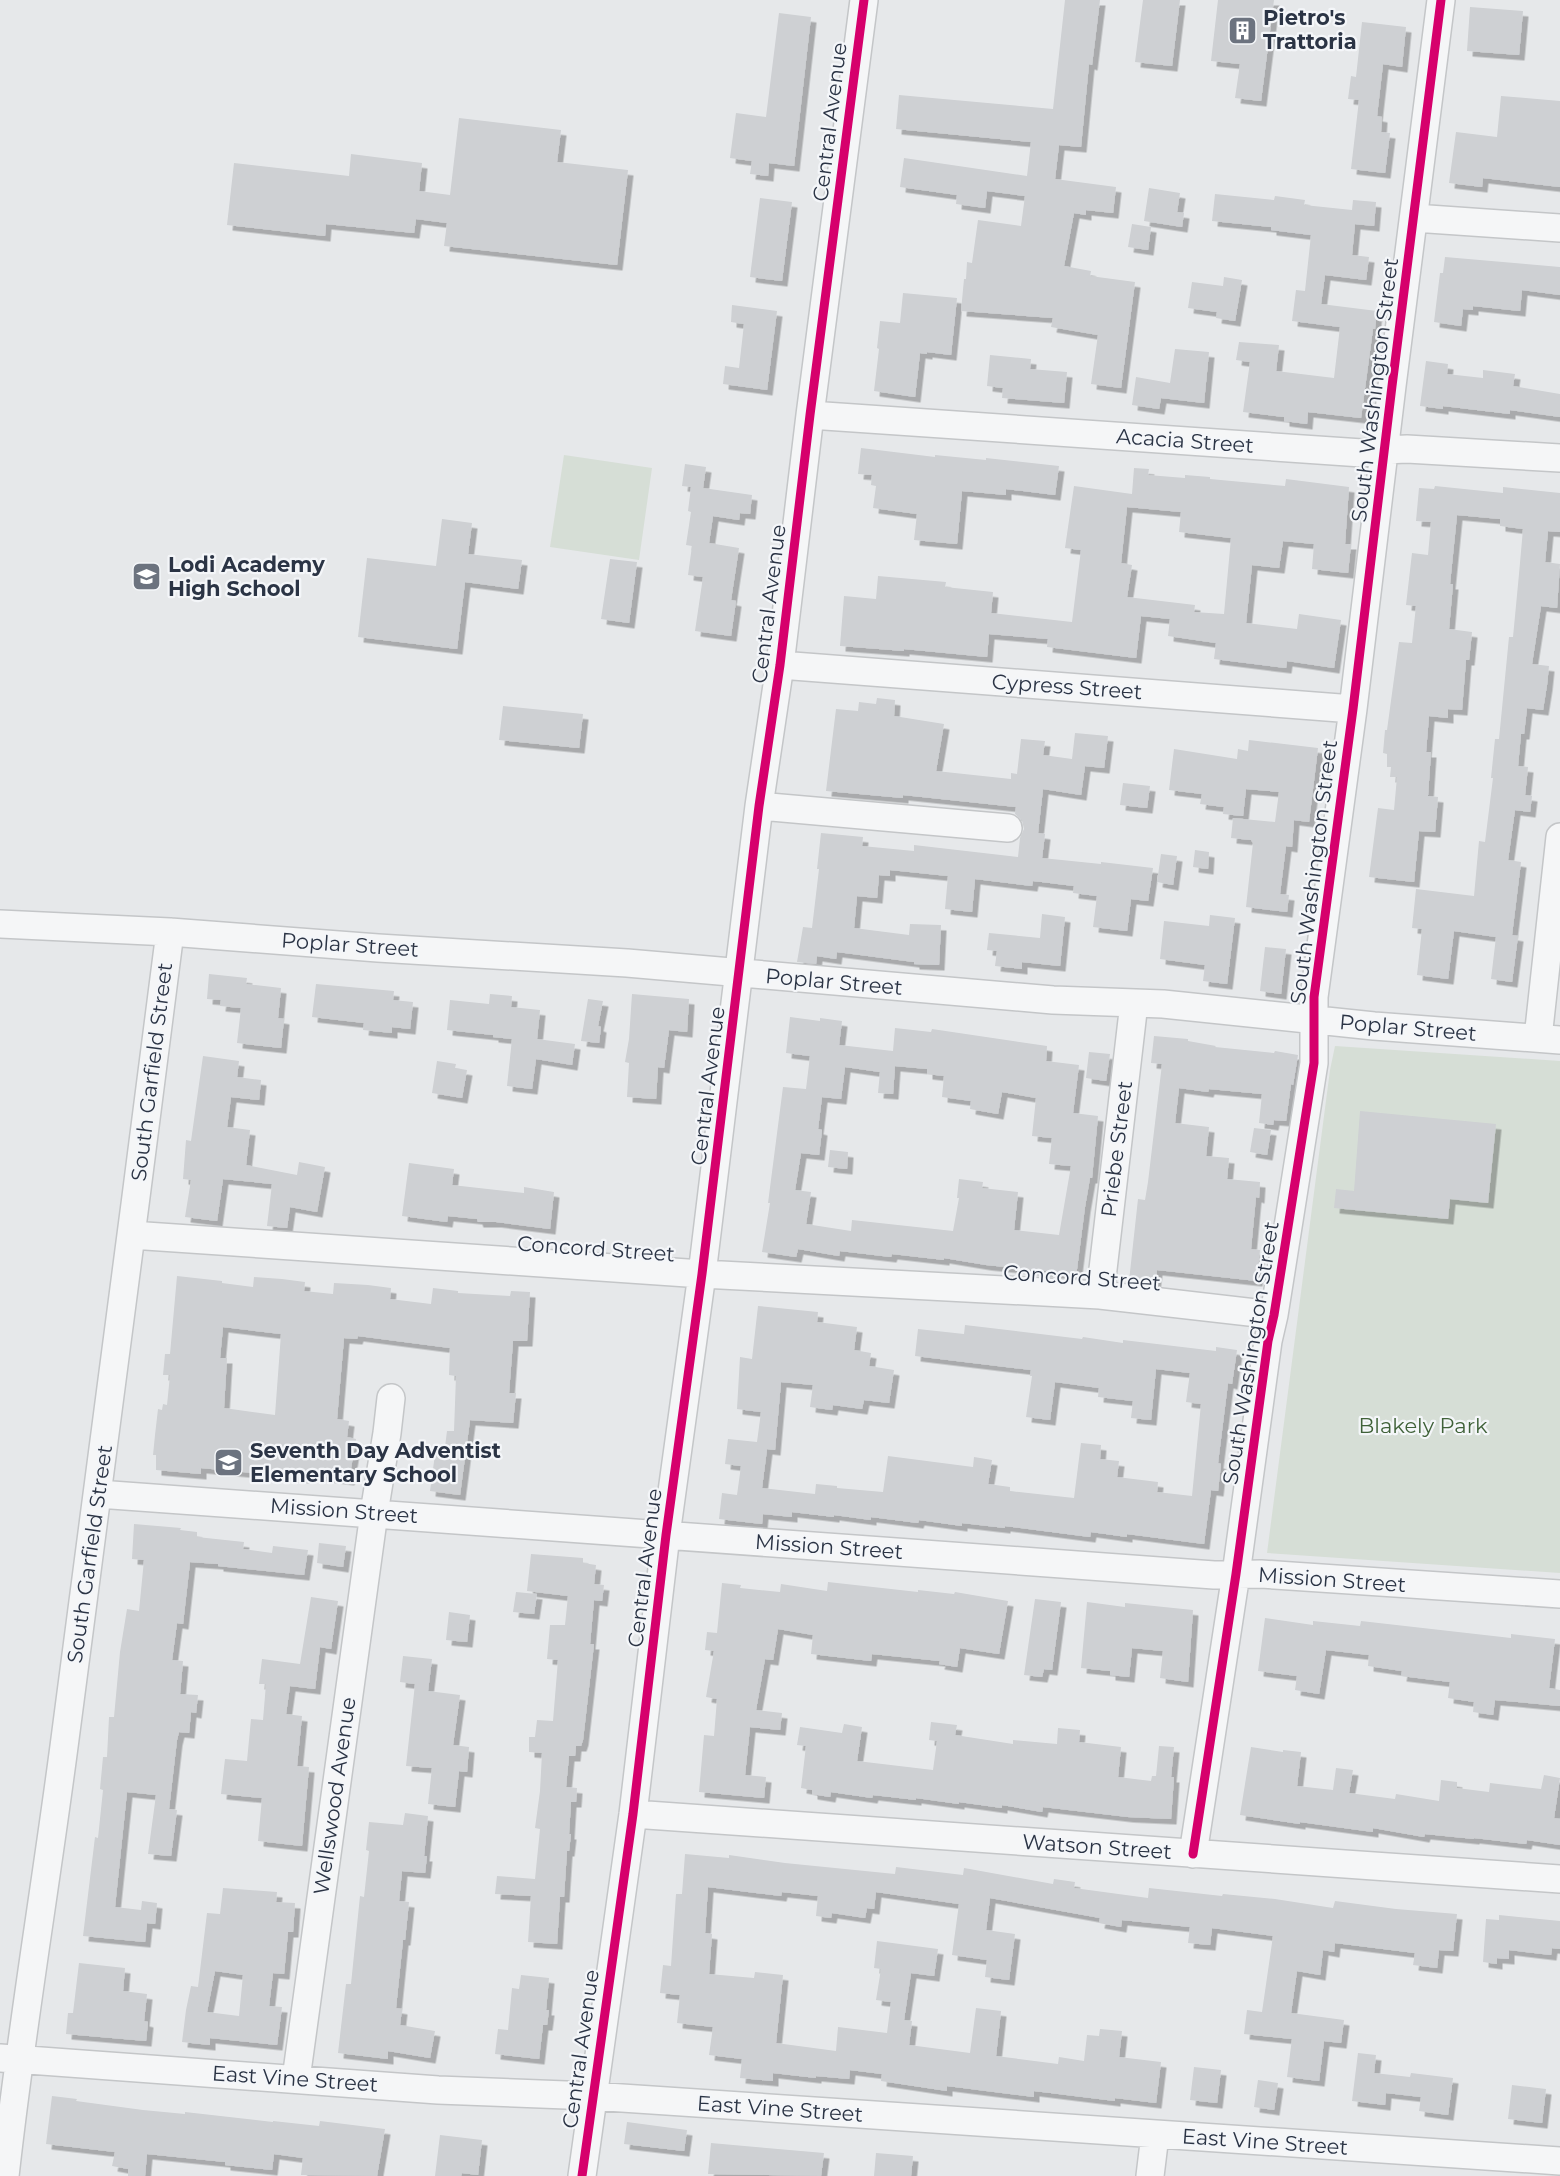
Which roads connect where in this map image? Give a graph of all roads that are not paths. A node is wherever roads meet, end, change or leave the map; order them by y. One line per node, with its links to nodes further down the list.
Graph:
1 (864, 0): 5 (street, Central Avenue)
2 (1441, 0): 3 (street, South Washington Street)
3 (1414, 218): 4 (street); 6 (street, South Washington Street)
4 (1560, 228)
5 (810, 415): 6 (street, Acacia Street); 8 (street, Central Avenue)
6 (1385, 450): 7 (street, Acacia Street); 9 (street, South Washington Street)
7 (1560, 458)
8 (780, 665): 9 (street, Cypress Street); 10 (street, Central Avenue)
9 (1353, 709): 17 (street, South Washington Street)
10 (759, 806): 11 (street); 15 (street, Central Avenue)
11 (1008, 828)
12 (1560, 837): 18 (street)
13 (0, 924): 14 (street, Poplar Street)
14 (170, 932): 15 (street, Poplar Street); 19 (street, South Garfield Street)
15 (740, 974): 16 (street, Poplar Street); 20 (street, Central Avenue)
16 (1134, 1003): 17 (street, Poplar Street); 21 (street, Priebe Street)
17 (1315, 1021): 18 (street, Poplar Street); 22 (street, South Washington Street)
18 (1549, 1039)
19 (131, 1234): 20 (street, Concord Street); 24 (street, South Garfield Street)
20 (702, 1275): 21 (street, Concord Street); 26 (street, Central Avenue)
21 (1100, 1295): 22 (street, Concord Street)
22 (1274, 1315): 27 (street, South Washington Street)
23 (391, 1398): 25 (street, Wellswood Avenue)
24 (98, 1494): 25 (street, Mission Street); 32 (street, South Garfield Street)
25 (374, 1513): 26 (street, Mission Street); 33 (street, Wellswood Avenue)
26 (666, 1535): 27 (street, Mission Street); 29 (street, Central Avenue)
27 (1236, 1574): 28 (street, Mission Street); 30 (street, South Washington Street)
28 (1560, 1594)
29 (633, 1814): 30 (street, Watson Street); 34 (street, Central Avenue)
30 (1193, 1854): 31 (street, Watson Street)
31 (1560, 1879)
32 (9, 2058): 33 (street, East Vine Street); 37 (street, South Garfield Street)
33 (296, 2079): 34 (street, East Vine Street)
34 (592, 2096): 35 (street, East Vine Street); 38 (street, Central Avenue)
35 (1155, 2135): 36 (street, East Vine Street); 39 (street)
36 (1560, 2161)
37 (5, 2176)
38 (582, 2176)
39 (1150, 2176)

